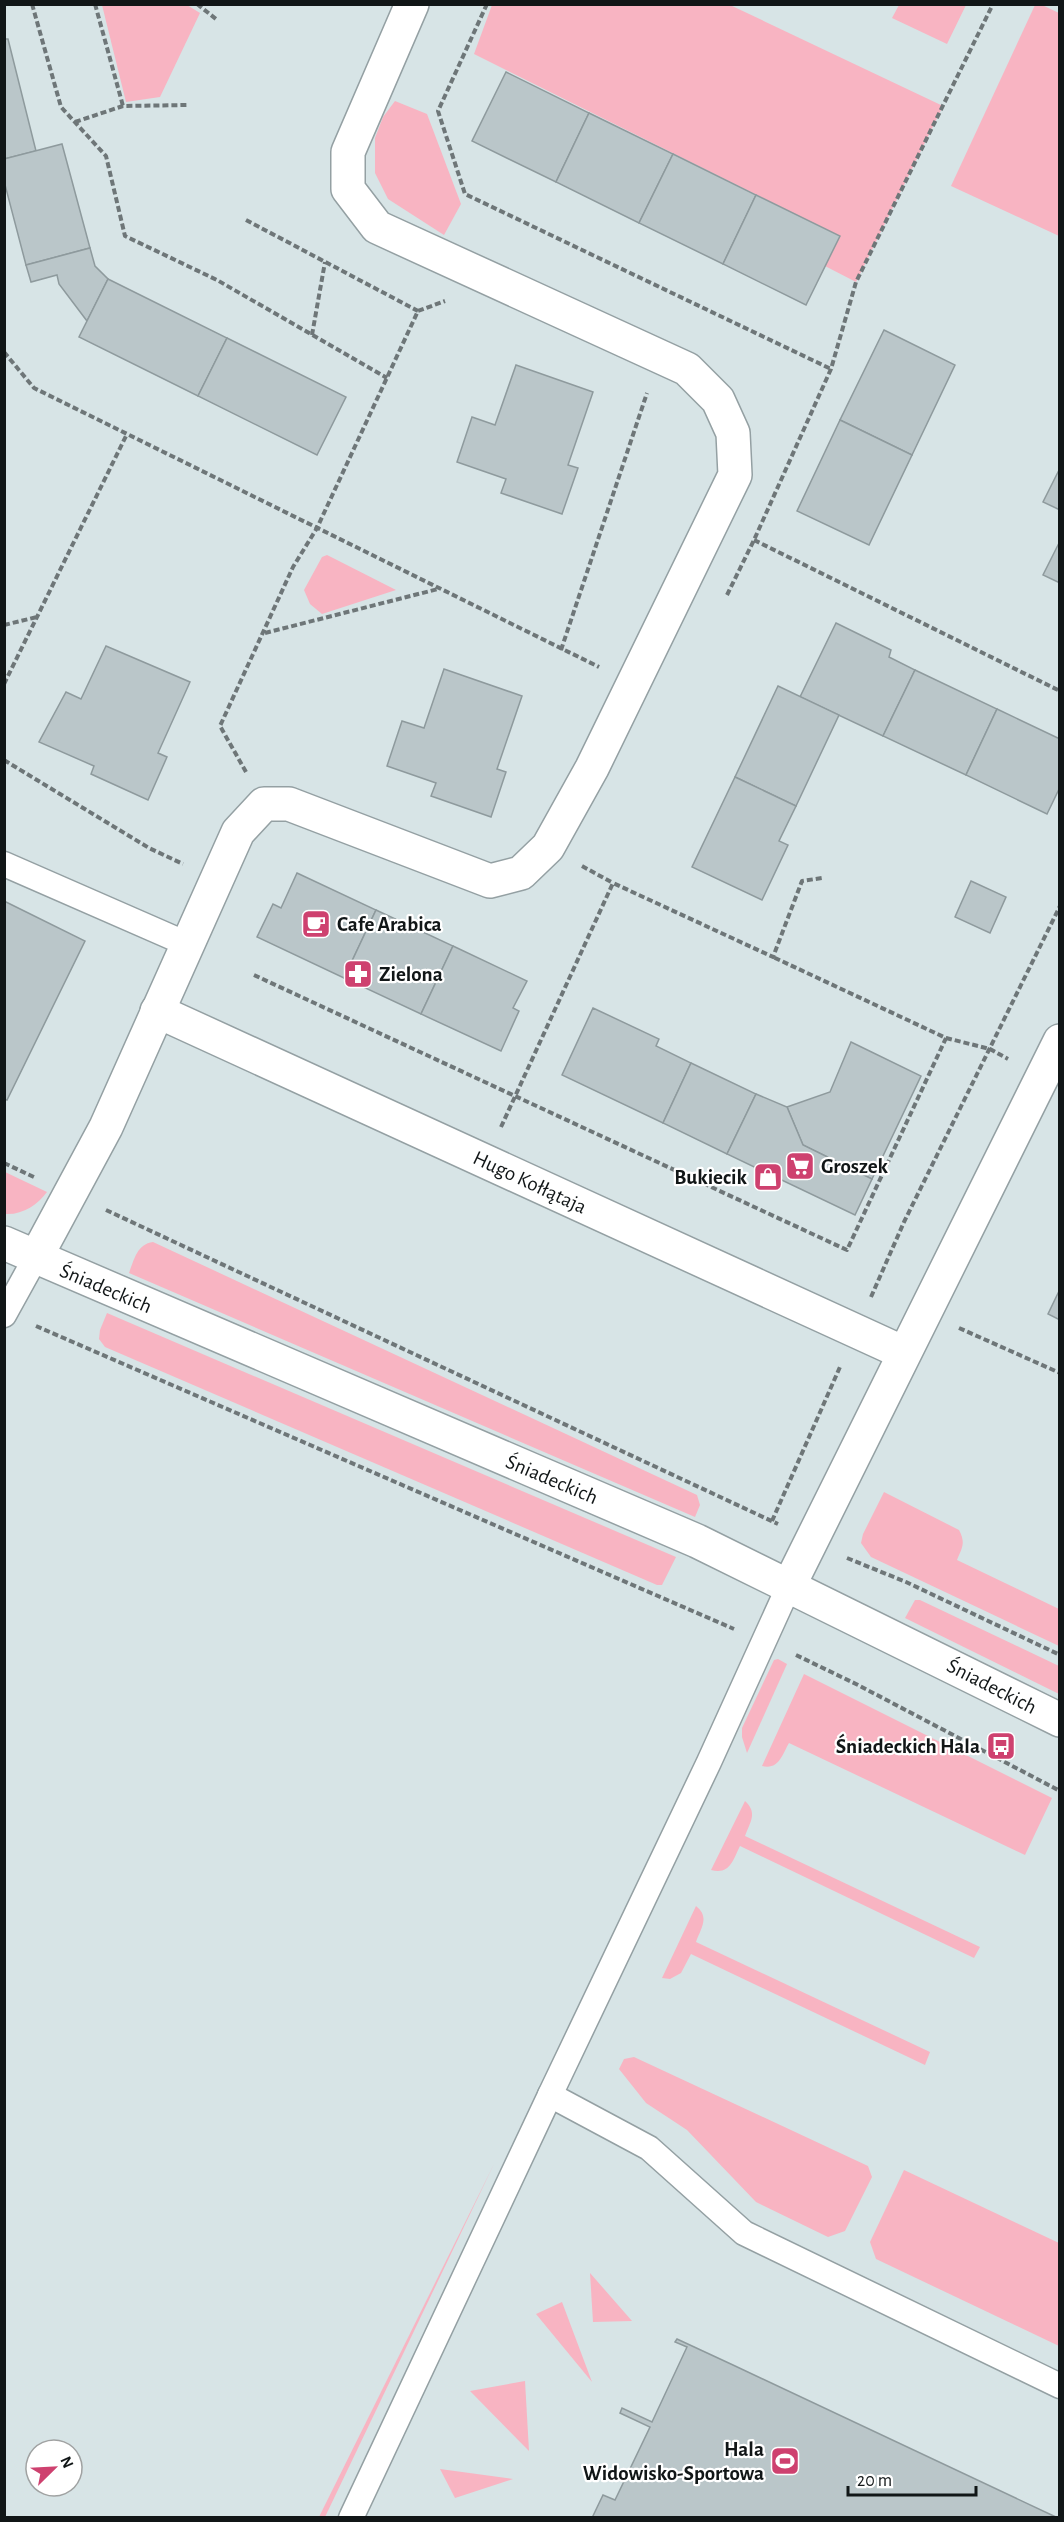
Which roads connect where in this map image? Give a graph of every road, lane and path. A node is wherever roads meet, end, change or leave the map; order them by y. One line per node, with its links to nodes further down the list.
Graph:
1 (32, 4): 10 (path)
2 (95, 4): 9 (path)
3 (197, 4): 7 (path)
4 (412, 4): 29 (street)
5 (487, 4): 17 (path)
6 (993, 4): 17 (path)
7 (216, 19)
8 (187, 105): 9 (path)
9 (123, 106): 10 (path)
10 (75, 122): 15 (path)
11 (246, 219): 12 (path)
12 (325, 262): 14 (path); 15 (path)
13 (449, 300): 14 (path)
14 (418, 311): 18 (path)
15 (312, 335): 18 (path)
16 (4, 352): 20 (path)
17 (831, 369): 22 (path)
18 (387, 378): 21 (path)
19 (637, 388): 28 (path)
20 (128, 434): 21 (path); 25 (path)
21 (317, 528): 23 (path); 27 (path)
22 (754, 540): 24 (path); 31 (path)
23 (438, 589): 27 (path); 28 (path)
24 (727, 595)
25 (37, 617): 26 (path); 30 (path)
26 (4, 625)
27 (264, 633): 33 (path)
28 (561, 650): 29 (path)
29 (633, 682): 33 (street)
30 (4, 684)
31 (1059, 691)
32 (4, 760): 37 (path)
33 (264, 804): 37 (street, Śniadeckich)
34 (575, 862): 38 (path)
35 (4, 864): 40 (lane)
36 (822, 878): 41 (path)
37 (216, 879): 40 (street, Śniadeckich)
38 (613, 883): 41 (path); 48 (path)
39 (1059, 906): 46 (path)
40 (187, 944): 43 (street, Śniadeckich)
41 (773, 957): 44 (path)
42 (254, 975): 48 (path)
43 (157, 1011): 49 (street, Hugo Kołłątaja); 51 (street, Śniadeckich)
44 (946, 1038): 46 (path); 48 (path)
45 (1059, 1041): 47 (street)
46 (990, 1048): 47 (path); 56 (path)
47 (1041, 1078): 57 (street)
48 (514, 1097): 49 (path)
49 (485, 1161): 56 (street, Hugo Kołłątaja)
50 (4, 1163): 51 (path)
51 (72, 1194): 53 (street, Śniadeckich); 59 (path)
52 (4, 1243): 53 (street, Śniadeckich)
53 (36, 1257): 54 (lane); 61 (street, Śniadeckich)
54 (5, 1315): 62 (path)
55 (950, 1324): 58 (path)
56 (856, 1331): 57 (street, Hugo Kołłątaja); 59 (path)
57 (904, 1353): 60 (street)
58 (1059, 1373)
59 (772, 1521): 60 (path)
60 (811, 1540): 61 (street); 63 (path)
61 (789, 1586): 62 (lane); 64 (street, Śniadeckich)
62 (763, 1641): 65 (path); 66 (lane)
63 (1059, 1655)
64 (1059, 1720)
65 (1059, 1791)
66 (550, 2095): 67 (lane); 68 (lane)
67 (1059, 2386)
68 (351, 2517)

